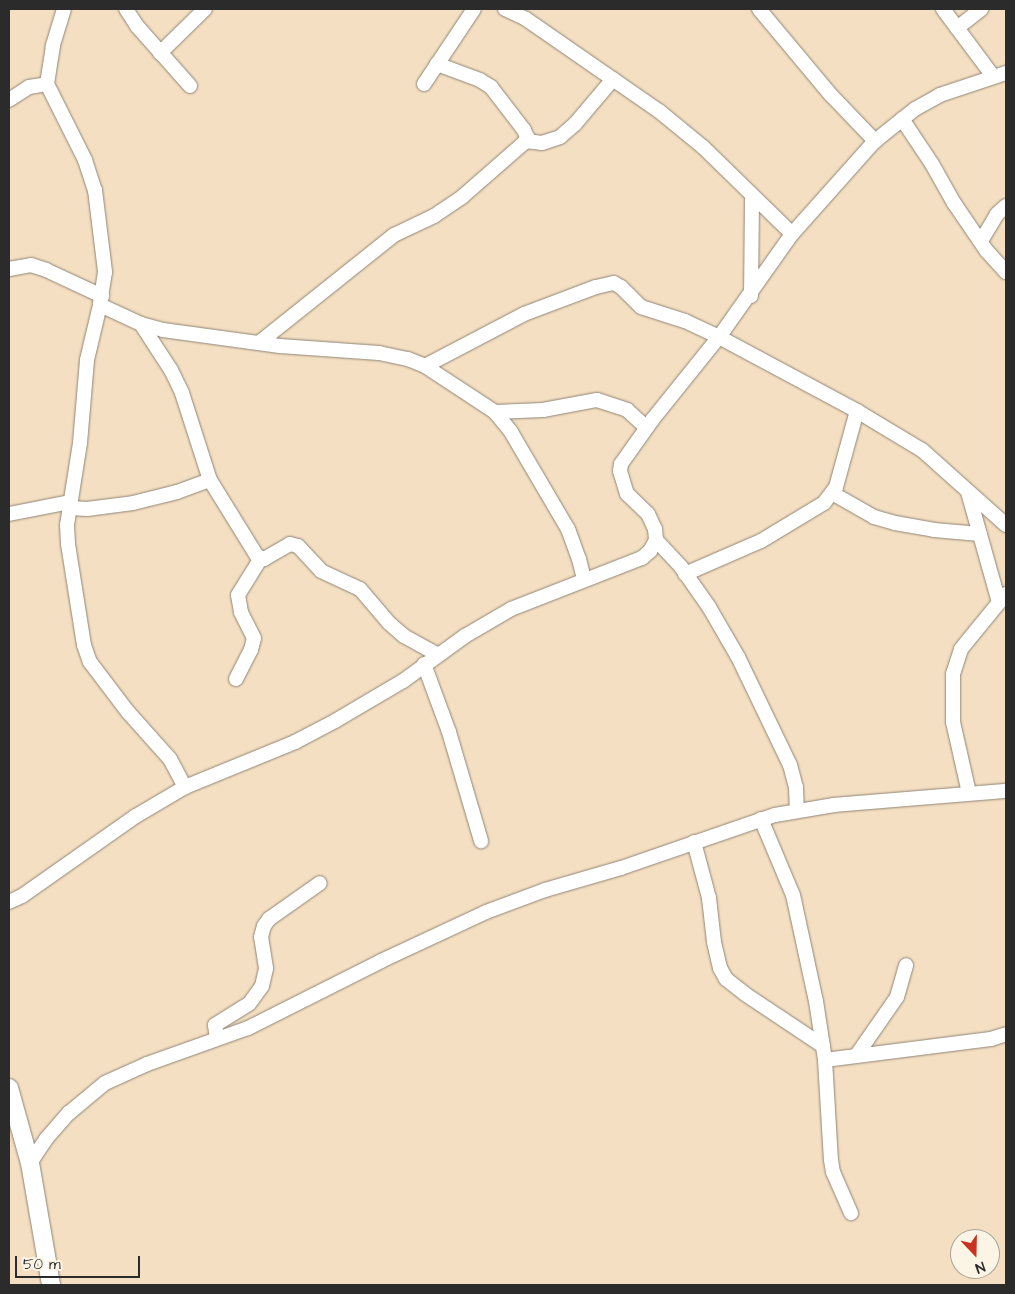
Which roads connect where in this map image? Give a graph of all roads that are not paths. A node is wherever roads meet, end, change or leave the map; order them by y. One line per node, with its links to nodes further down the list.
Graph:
1 (64, 9): 16 (street)
2 (126, 9): 12 (street)
3 (205, 9): 12 (street)
4 (474, 9): 13 (street)
5 (505, 9): 10 (street)
6 (536, 9): 10 (street)
7 (759, 9): 22 (street)
8 (944, 9): 11 (street)
9 (981, 9): 11 (street)
10 (526, 19): 15 (street)
11 (957, 28): 14 (street)
12 (160, 53): 18 (street)
13 (437, 64): 17 (street); 21 (street)
14 (1002, 75): 20 (street)
15 (613, 79): 21 (street); 23 (street)
16 (47, 84): 19 (street); 30 (street)
17 (424, 84)
18 (190, 86)
19 (9, 100)
20 (902, 119): 22 (street); 26 (street)
21 (526, 140): 33 (street)
22 (876, 141): 25 (street)
23 (752, 197): 25 (street); 29 (street)
24 (1006, 206): 26 (street)
25 (792, 234): 29 (street)
26 (980, 241): 28 (street)
27 (9, 269): 30 (street)
28 (1006, 272)
29 (750, 296): 32 (street)
30 (101, 300): 31 (street); 41 (street)
31 (141, 324): 33 (street); 38 (street)
32 (719, 337): 34 (street); 35 (street); 37 (street)
33 (260, 342): 34 (street)
34 (425, 366): 36 (street)
35 (858, 411): 39 (street); 40 (street)
36 (495, 412): 37 (street); 48 (street)
37 (646, 428): 45 (street)
38 (210, 480): 41 (street); 46 (street)
39 (968, 492): 43 (street); 44 (street)
40 (832, 493): 44 (street); 47 (street)
41 (70, 505): 42 (street); 53 (street)
42 (9, 514)
43 (1006, 525)
44 (980, 534): 49 (street)
45 (656, 540): 47 (street); 48 (street)
46 (261, 558): 50 (street); 52 (street)
47 (685, 574): 56 (street)
48 (584, 579): 50 (street)
49 (1003, 598): 55 (street)
50 (438, 655): 51 (street)
51 (424, 664): 53 (street); 58 (street)
52 (236, 679)
53 (184, 786): 61 (street)
54 (1006, 791): 55 (street)
55 (969, 793): 56 (street)
56 (797, 811): 57 (street)
57 (762, 819): 59 (street); 65 (street)
58 (481, 841)
59 (694, 842): 64 (street); 65 (street)
60 (320, 883): 64 (street)
61 (9, 902)
62 (906, 965): 66 (street)
63 (1006, 1034): 66 (street)
64 (217, 1038): 68 (street)
65 (824, 1053): 66 (street); 69 (street)
66 (856, 1056)
67 (9, 1088): 68 (street)
68 (30, 1163): 70 (street)
69 (851, 1213)
70 (51, 1285)

